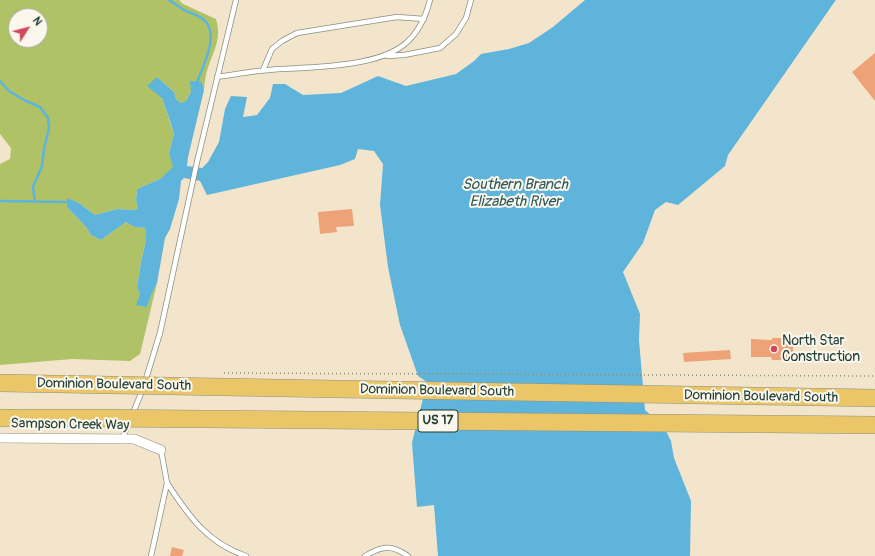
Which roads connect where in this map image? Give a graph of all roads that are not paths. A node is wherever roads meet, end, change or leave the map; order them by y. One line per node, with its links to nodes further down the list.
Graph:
1 (236, 0): 7 (lane)
2 (430, 0): 4 (lane)
3 (471, 0): 5 (lane)
4 (424, 20): 5 (lane); 6 (lane)
5 (386, 56): 6 (lane)
6 (263, 70): 7 (lane)
7 (217, 78): 13 (lane)
8 (0, 383): 9 (highway, Dominion Boulevard South / US 17, bridge)
9 (875, 398)
10 (0, 418): 11 (highway, Dominion Boulevard South / US 17, bridge)
11 (875, 425)
12 (0, 438): 13 (street, Sampson Creek Way)
13 (122, 439): 14 (street, Sampson Creek Way)
14 (161, 450): 15 (lane)
15 (167, 482): 16 (lane); 17 (lane)
16 (152, 556)
17 (246, 556)
18 (365, 556): 19 (lane)
19 (408, 556)

